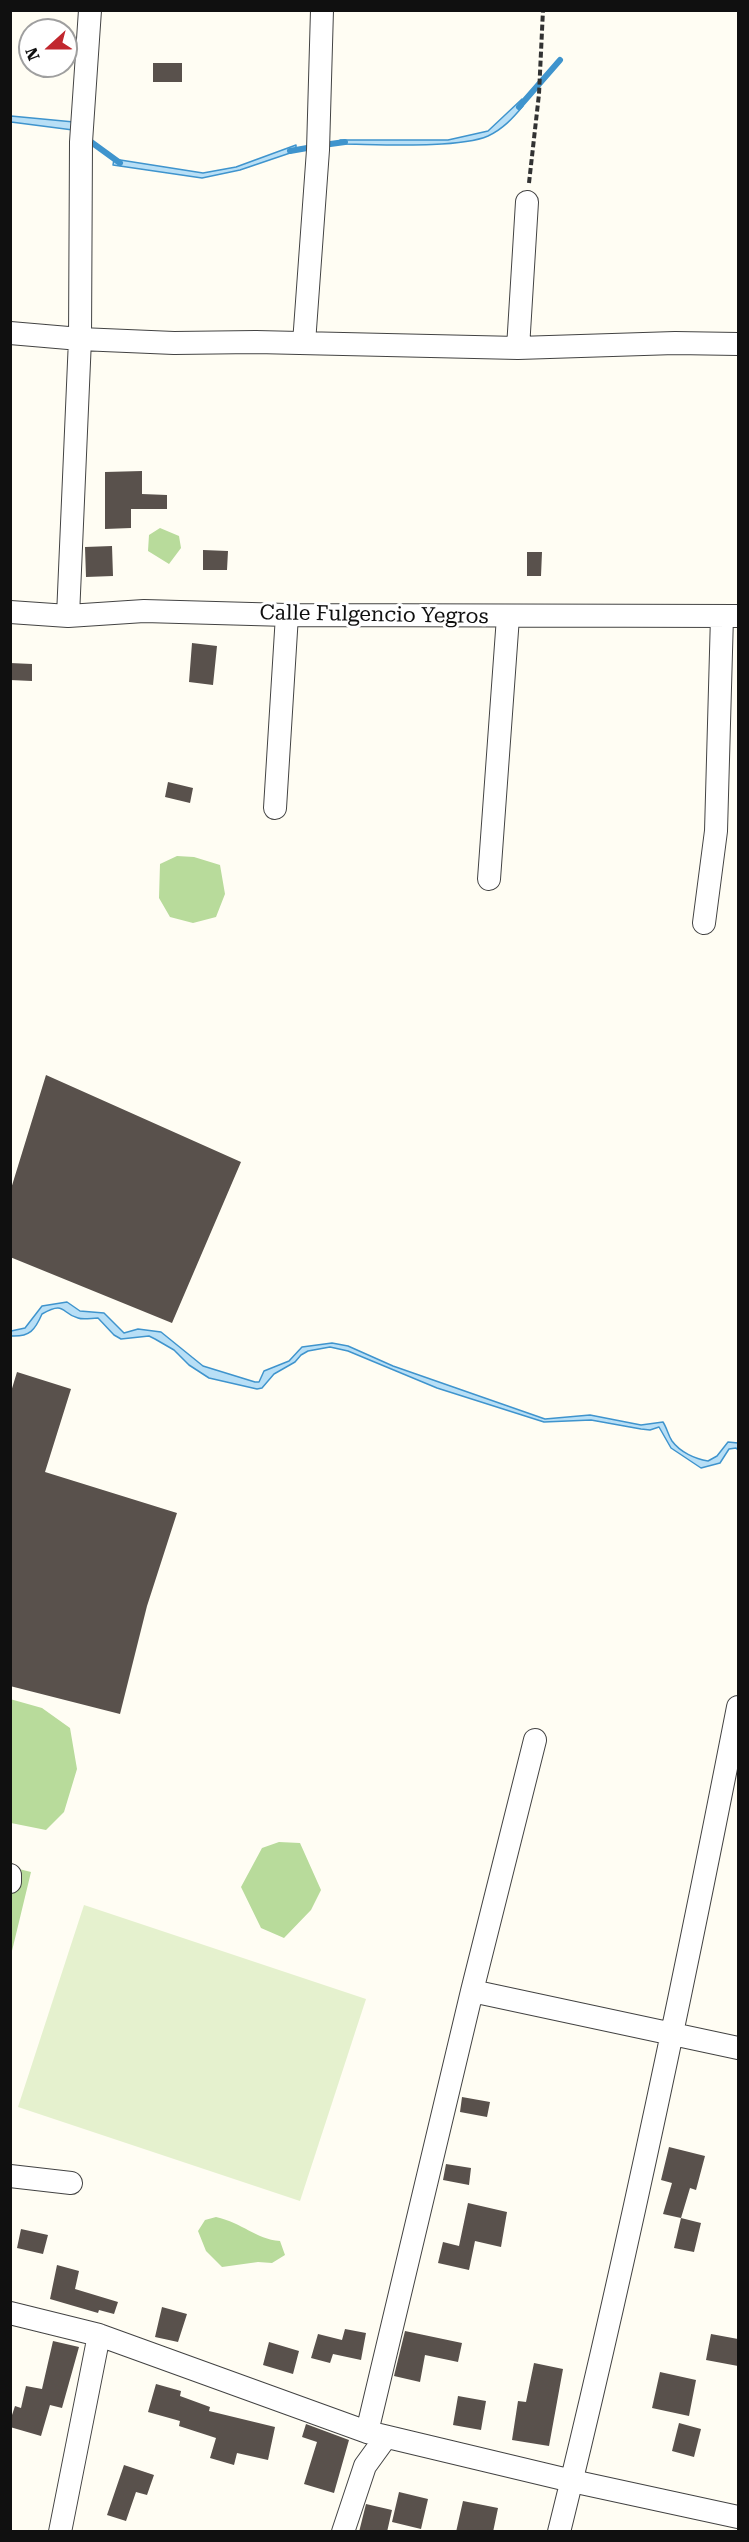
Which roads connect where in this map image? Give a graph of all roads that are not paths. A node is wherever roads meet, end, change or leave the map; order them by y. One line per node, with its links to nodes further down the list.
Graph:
1 (90, 10): 5 (street)
2 (322, 10): 6 (street)
3 (526, 202): 8 (street)
4 (10, 333): 5 (street)
5 (80, 339): 6 (street); 11 (street)
6 (304, 343): 8 (street)
7 (738, 344): 8 (street)
8 (518, 348)
9 (10, 612): 11 (street, Calle Fulgencio Yegros)
10 (286, 615): 11 (street, Calle Fulgencio Yegros); 13 (street, Calle Fulgencio Yegros); 14 (street)
11 (68, 616)
12 (730, 616): 13 (street, Calle Fulgencio Yegros); 16 (street)
13 (508, 617): 15 (street)
14 (274, 808)
15 (489, 879)
16 (704, 923)
17 (738, 1707): 22 (street)
18 (535, 1740): 21 (street)
19 (10, 1875): 20 (street)
20 (10, 1882)
21 (472, 1991): 22 (street); 28 (street)
22 (674, 2033): 23 (street); 29 (street)
23 (738, 2048)
24 (10, 2176): 25 (street)
25 (71, 2182)
26 (10, 2313): 27 (street)
27 (99, 2335): 28 (street); 31 (street)
28 (376, 2434): 29 (street); 32 (street)
29 (572, 2481): 30 (street); 33 (street)
30 (738, 2517)
31 (60, 2532)
32 (343, 2532)
33 (560, 2532)

